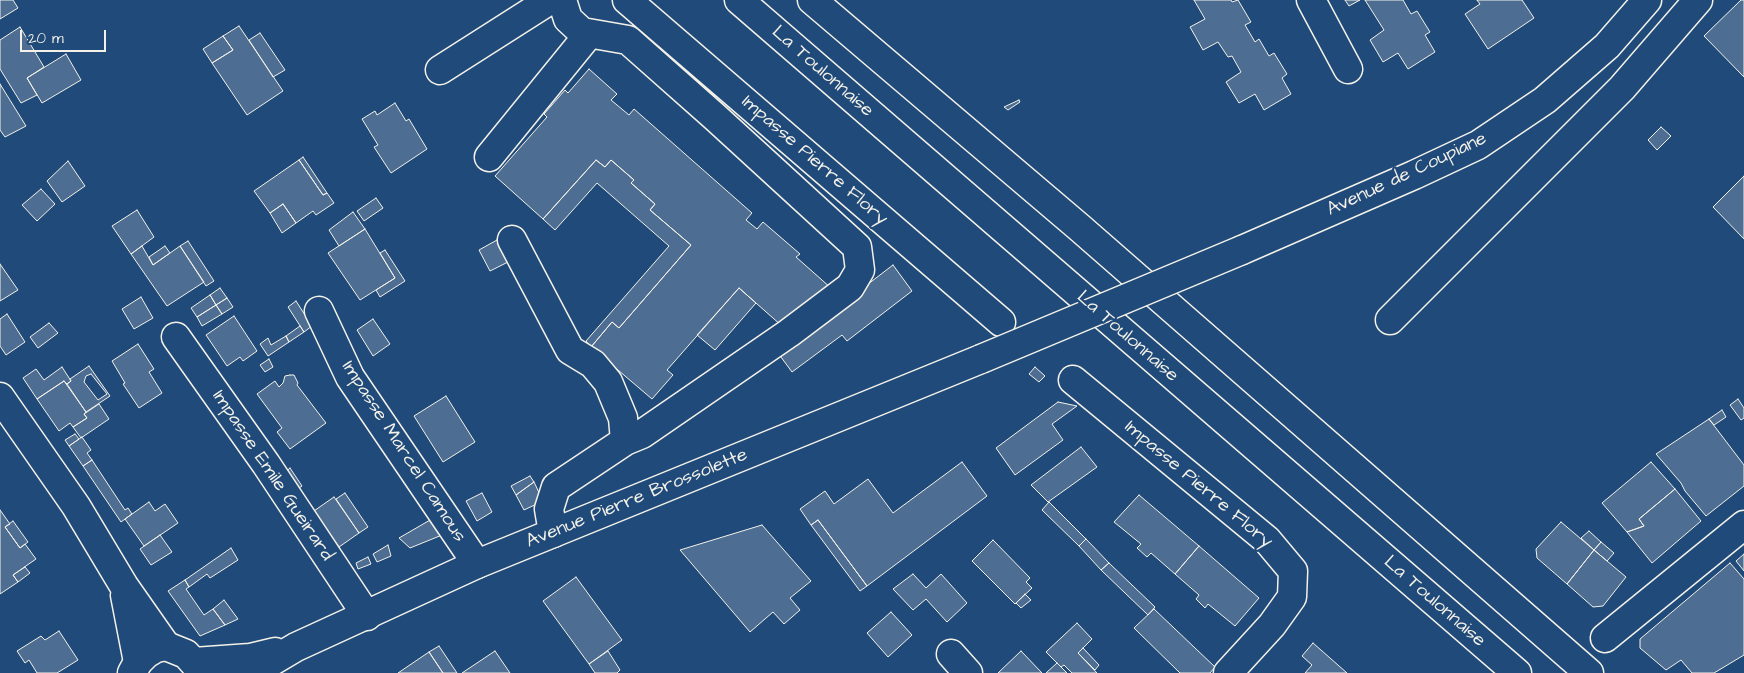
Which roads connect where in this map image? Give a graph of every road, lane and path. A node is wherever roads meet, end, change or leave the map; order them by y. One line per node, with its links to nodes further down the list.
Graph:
1 (550, 0): 11 (main road)
2 (562, 0): 9 (main road)
3 (627, 0): 16 (main road, Impasse Pierre Flory)
4 (739, 0): 36 (main road, La Toulonnaise)
5 (812, 0): 24 (main road)
6 (1311, 0): 10 (main road)
7 (1647, 0): 18 (main road, Avenue de Coupiane, bridge)
8 (1698, 0): 15 (main road)
9 (589, 34): 12 (main road); 21 (main road)
10 (1348, 69)
11 (440, 70)
12 (489, 156)
13 (512, 240): 21 (main road)
14 (319, 311): 25 (main road, Impasse Marcel Camous)
15 (1390, 320)
16 (1001, 322)
17 (176, 337): 27 (main road, Impasse Emile Gueirard)
18 (981, 359): 23 (main road, Avenue Pierre Brossolette)
19 (1072, 380): 35 (main road, Impasse Pierre Flory)
20 (0, 397): 26 (main road)
21 (625, 441): 23 (main road)
22 (1744, 525): 28 (main road)
23 (553, 533): 25 (main road, Avenue Pierre Brossolette)
24 (1435, 537): 37 (main road); 38 (main road)
25 (477, 564): 27 (main road, Avenue Pierre Brossolette)
26 (124, 586): 29 (main road); 31 (main road)
27 (367, 616): 30 (main road, Avenue Pierre Brossolette)
28 (1605, 638)
29 (166, 646): 31 (main road); 32 (main road)
30 (296, 647): 32 (main road, Avenue Pierre Brossolette); 33 (main road, Avenue Pierre Brossolette); 34 (main road)
31 (135, 667)
32 (198, 668)
33 (252, 673)
34 (280, 673)
35 (1228, 673)
36 (1517, 673)
37 (1589, 673)
38 (1606, 673)

